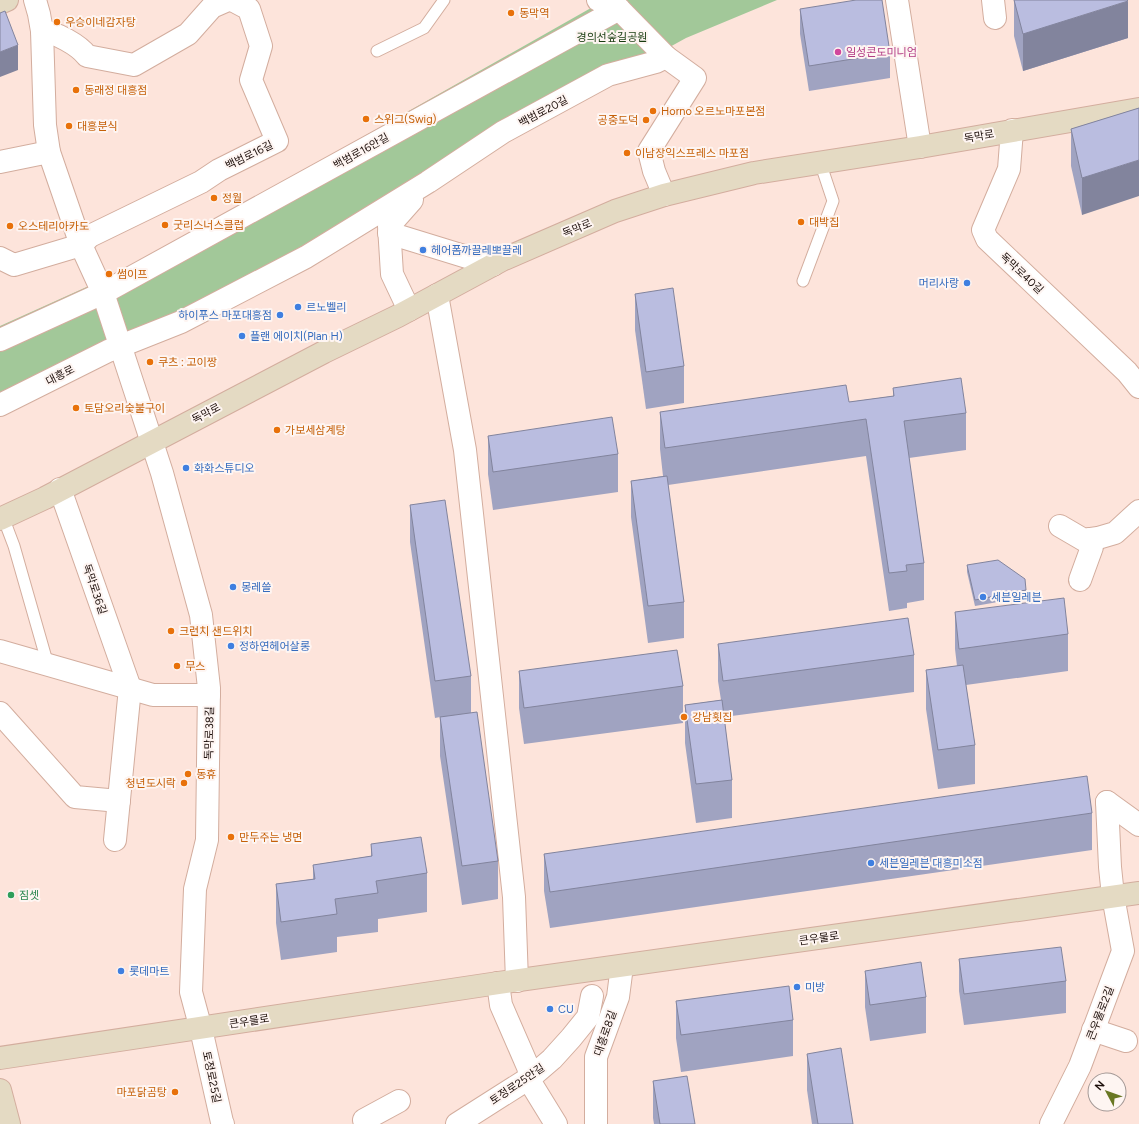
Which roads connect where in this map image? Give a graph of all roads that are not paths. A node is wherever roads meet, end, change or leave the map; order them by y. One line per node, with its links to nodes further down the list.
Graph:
1 (7, 0): 8 (main road)
2 (35, 0): 10 (street)
3 (228, 0): 10 (street)
4 (232, 0): 22 (street, 백범로16길)
5 (444, 0): 11 (lane)
6 (598, 0): 9 (street)
7 (897, 0): 15 (street)
8 (0, 3)
9 (619, 9): 12 (street); 26 (street, 백범로16안길)
10 (42, 31): 16 (street)
11 (377, 51)
12 (666, 57): 19 (street, 백범로20길); 20 (street)
13 (1139, 109): 14 (main road, 독막로)
14 (1012, 130): 15 (main road, 독막로); 31 (street, 독막로40길)
15 (920, 147): 18 (main road, 독막로)
16 (49, 152): 17 (street); 22 (street)
17 (0, 162)
18 (820, 162): 20 (main road, 독막로); 25 (lane)
19 (428, 182): 21 (street); 30 (street)
20 (664, 195): 24 (main road, 독막로)
21 (389, 233): 24 (street); 28 (street)
22 (81, 245): 23 (street); 26 (street)
23 (0, 258)
24 (493, 265): 27 (main road, 독막로)
25 (803, 281)
26 (103, 293): 29 (street); 30 (street)
27 (437, 296): 28 (main road, 독막로); 52 (street)
28 (409, 310): 33 (main road, 독막로)
29 (0, 340)
30 (120, 346): 32 (street, 대흥로); 33 (street)
31 (1139, 387)
32 (0, 405)
33 (151, 442): 34 (main road, 독막로); 43 (street, 독막로38길)
34 (60, 489): 36 (main road, 독막로); 42 (street, 독막로36길)
35 (1139, 511): 38 (street)
36 (2, 518): 41 (lane, 독막로)
37 (1060, 526): 38 (street)
38 (1090, 539): 39 (street)
39 (1080, 580)
40 (0, 651): 41 (street)
41 (48, 665): 42 (street)
42 (130, 688): 43 (street); 45 (street, 독막로36길)
43 (209, 695): 54 (street, 독막로38길)
44 (0, 713): 45 (street)
45 (119, 801): 47 (street, 독막로36길)
46 (1139, 825): 49 (street, 큰우물로2길)
47 (114, 840)
48 (1139, 893): 49 (main road, 큰우물로)
49 (1113, 896): 50 (street, 큰우물로2길); 51 (main road, 큰우물로)
50 (1131, 950): 55 (street, 큰우물로2길)
51 (622, 966): 52 (main road, 큰우물로); 66 (street, 대흥로8길)
52 (508, 982): 54 (main road, 큰우물로); 58 (street)
53 (592, 996): 58 (street, 토정로25안길)
54 (202, 1029): 57 (main road, 큰우물로); 62 (street, 토정로25길)
55 (1093, 1030): 56 (street); 67 (street, 큰우물로2길)
56 (1126, 1041)
57 (0, 1058)
58 (531, 1077): 64 (street, 토정로25안길); 65 (street)
59 (0, 1090): 61 (main road)
60 (399, 1101): 63 (street)
61 (9, 1124)
62 (223, 1124)
63 (366, 1124)
64 (456, 1124)
65 (556, 1124)
66 (596, 1124)
67 (1051, 1124)

